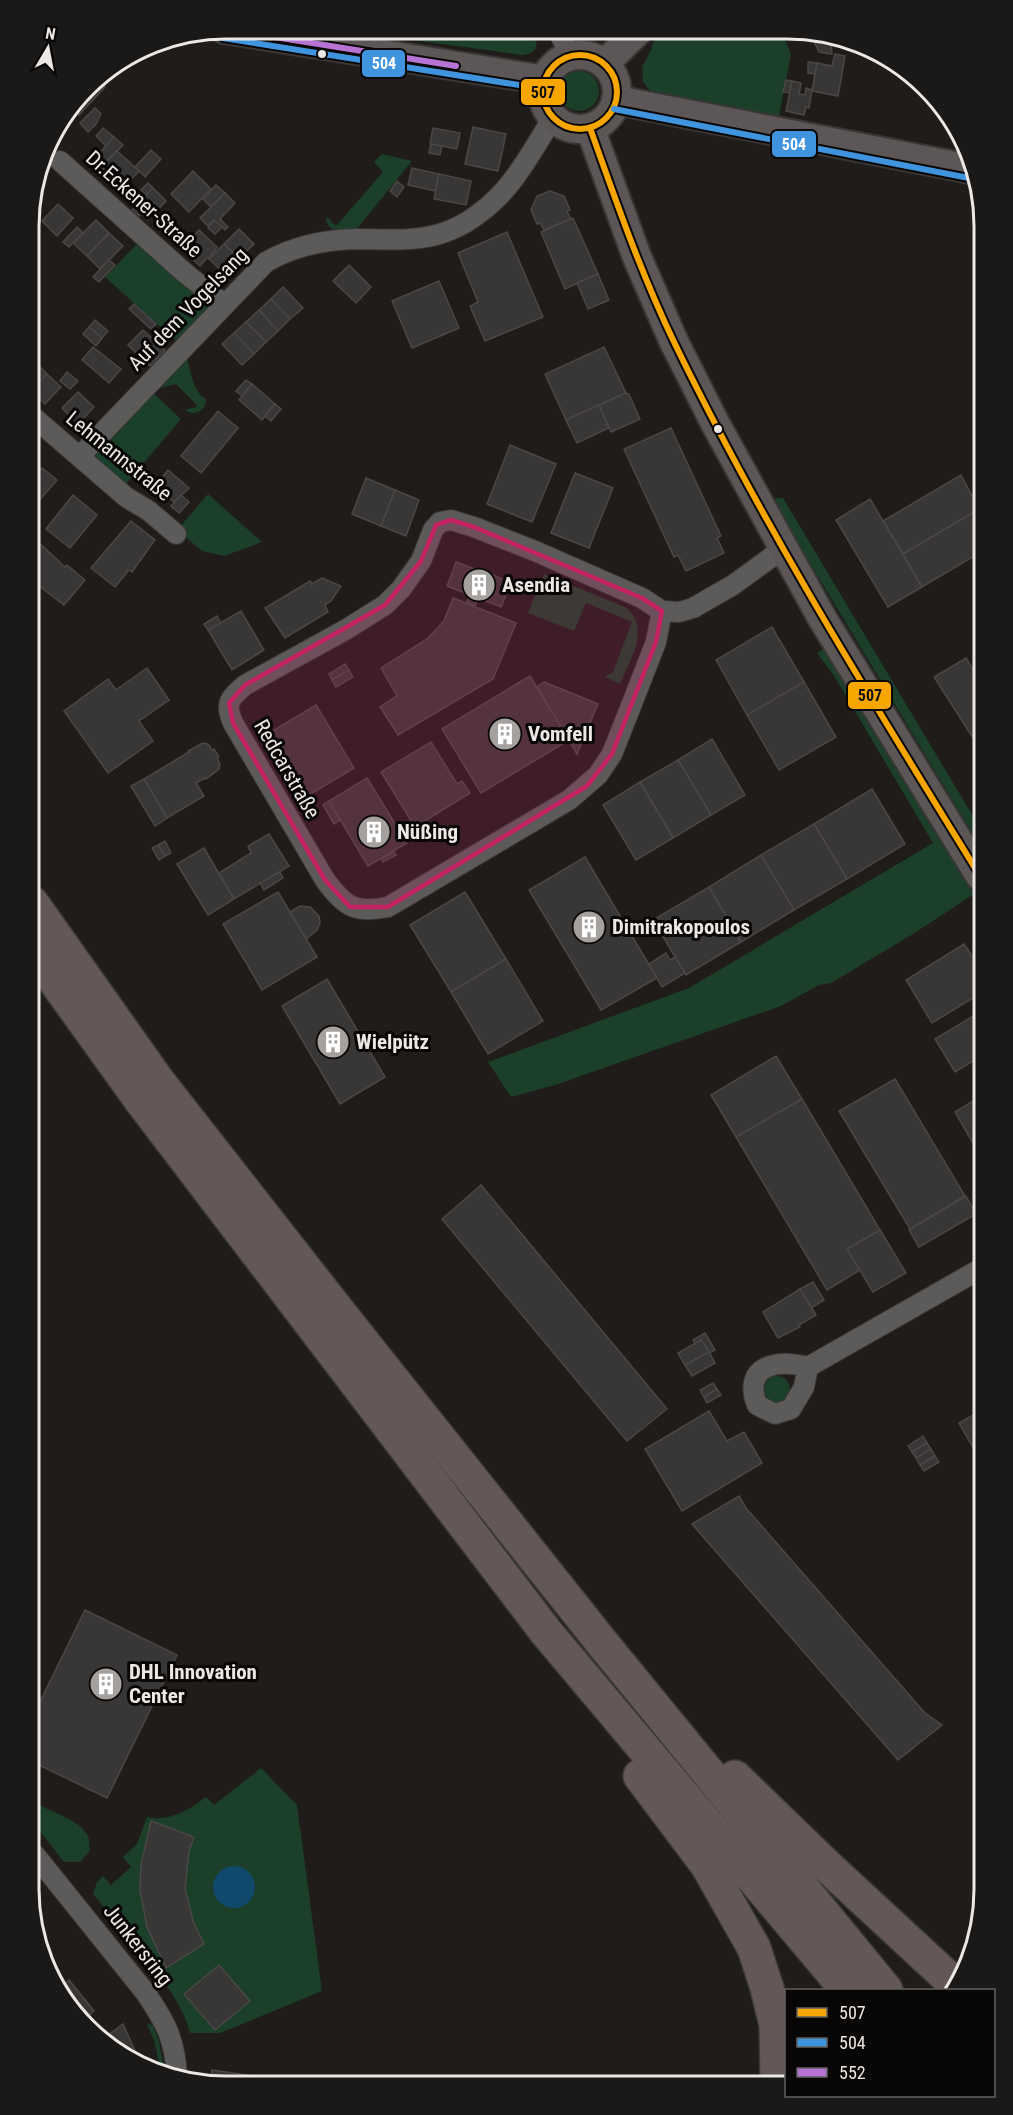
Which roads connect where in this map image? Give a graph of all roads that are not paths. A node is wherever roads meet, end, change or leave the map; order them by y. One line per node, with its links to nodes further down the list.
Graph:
1 (287, 39): 6 (main road)
2 (562, 39): 4 (street)
3 (630, 39): 5 (main road)
4 (571, 56): 5 (main road); 6 (main road)
5 (604, 64): 7 (main road)
6 (544, 80): 8 (main road)
7 (616, 100): 9 (main road); 11 (main road)
8 (553, 118): 9 (main road); 12 (street, Auf dem Vogelsang)
9 (590, 128): 16 (main road)
10 (60, 161): 12 (street, Dr.Eckener-Straße)
11 (965, 168)
12 (225, 304): 14 (street, Auf dem Vogelsang)
13 (39, 422): 14 (street, Lehmannstraße)
14 (80, 456): 15 (street, Lehmannstraße)
15 (176, 534)
16 (784, 548): 17 (street); 18 (main road)
17 (662, 611): 17 (street, Redcarstraße)
18 (974, 866)
19 (39, 913): 24 (highway)
20 (39, 959): 23 (highway)
21 (974, 1273): 22 (street)
22 (808, 1367)
23 (546, 1632): 27 (highway); 30 (highway)
24 (603, 1644): 26 (highway); 28 (highway)
25 (39, 1861): 29 (street, Junkersring)
26 (950, 1980)
27 (846, 1989)
28 (885, 1989)
29 (176, 2068)
30 (777, 2076)

